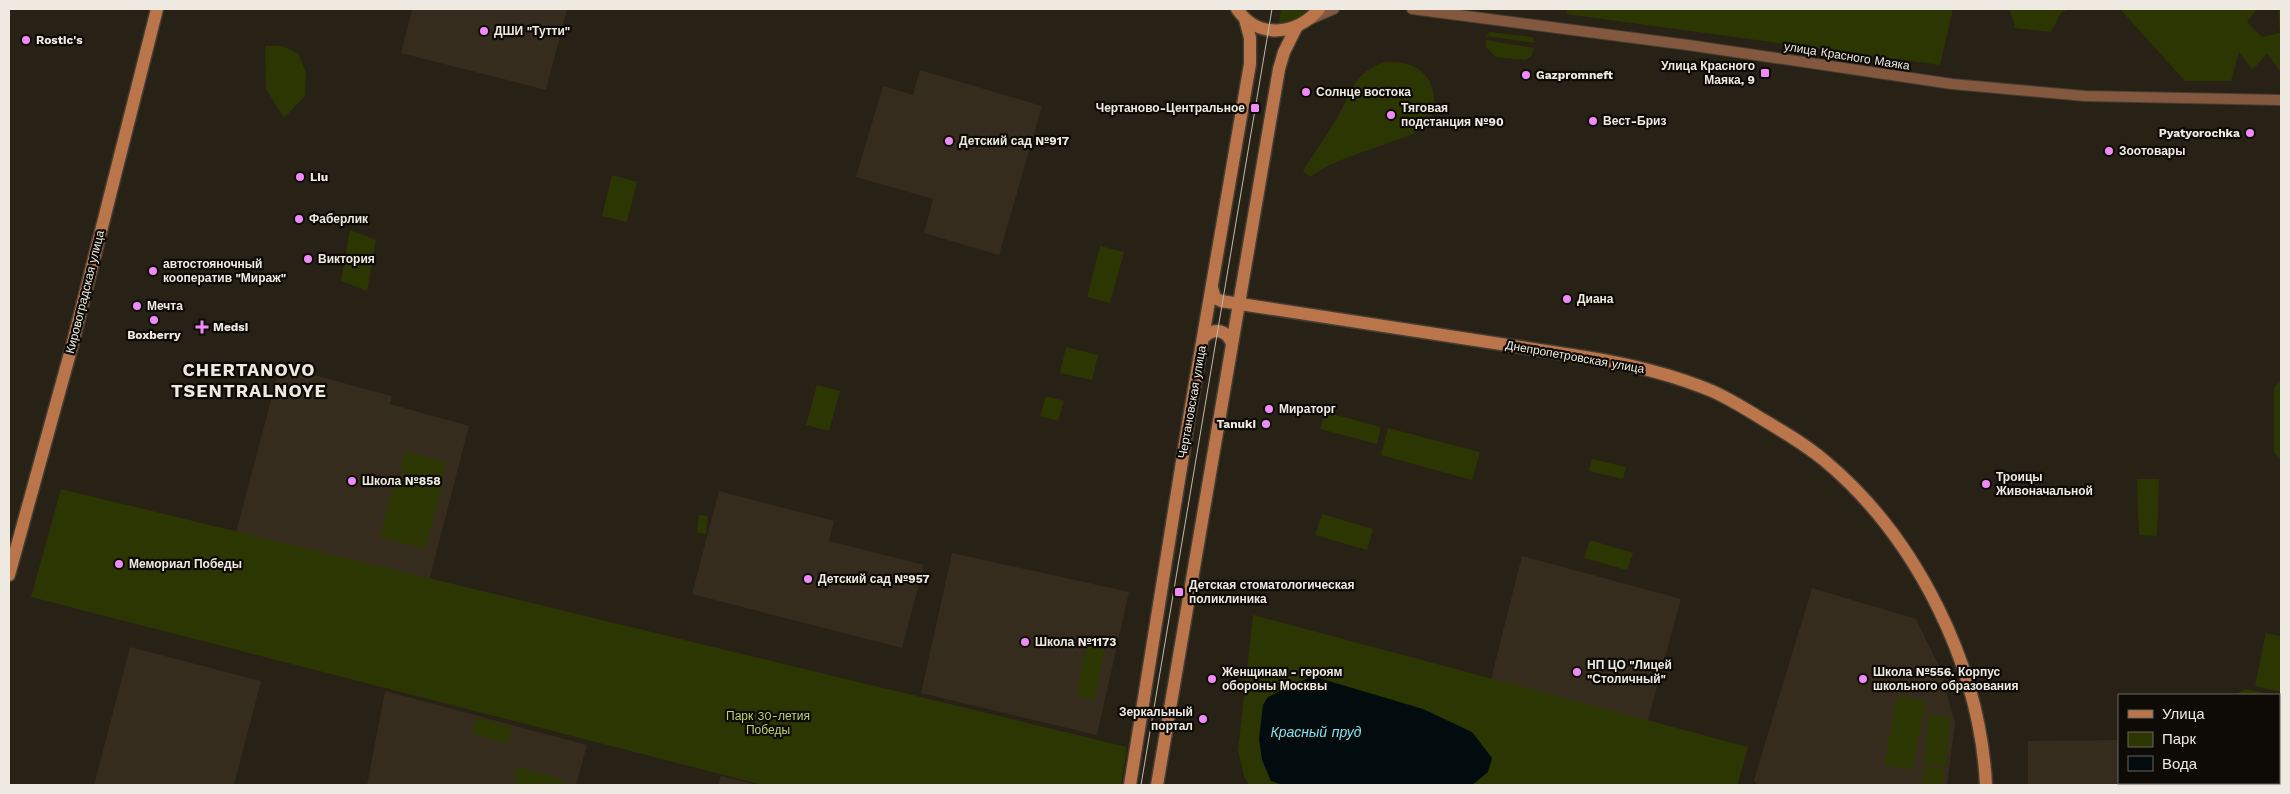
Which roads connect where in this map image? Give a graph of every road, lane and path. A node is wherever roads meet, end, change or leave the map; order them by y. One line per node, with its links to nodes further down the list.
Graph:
1 (157, 9): 13 (main road, Кировоградская улица)
2 (1319, 9): 6 (main road, Чертановская улица)
3 (1334, 9): 6 (street)
4 (1412, 9): 8 (street, улица Красного Маяка)
5 (1241, 14): 7 (main road, Чертановская улица); 9 (main road, Чертановская улица)
6 (1310, 19): 7 (main road, Чертановская улица)
7 (1296, 28): 10 (main road)
8 (2281, 100)
9 (1212, 288): 10 (main road, Днепропетровская улица); 11 (main road, Чертановская улица)
10 (1238, 304): 12 (main road); 16 (main road, Днепропетровская улица)
11 (1204, 337): 12 (main road); 14 (main road, Чертановская улица)
12 (1232, 343): 15 (main road)
13 (9, 575)
14 (1130, 785)
15 (1157, 785)
16 (1986, 785)

